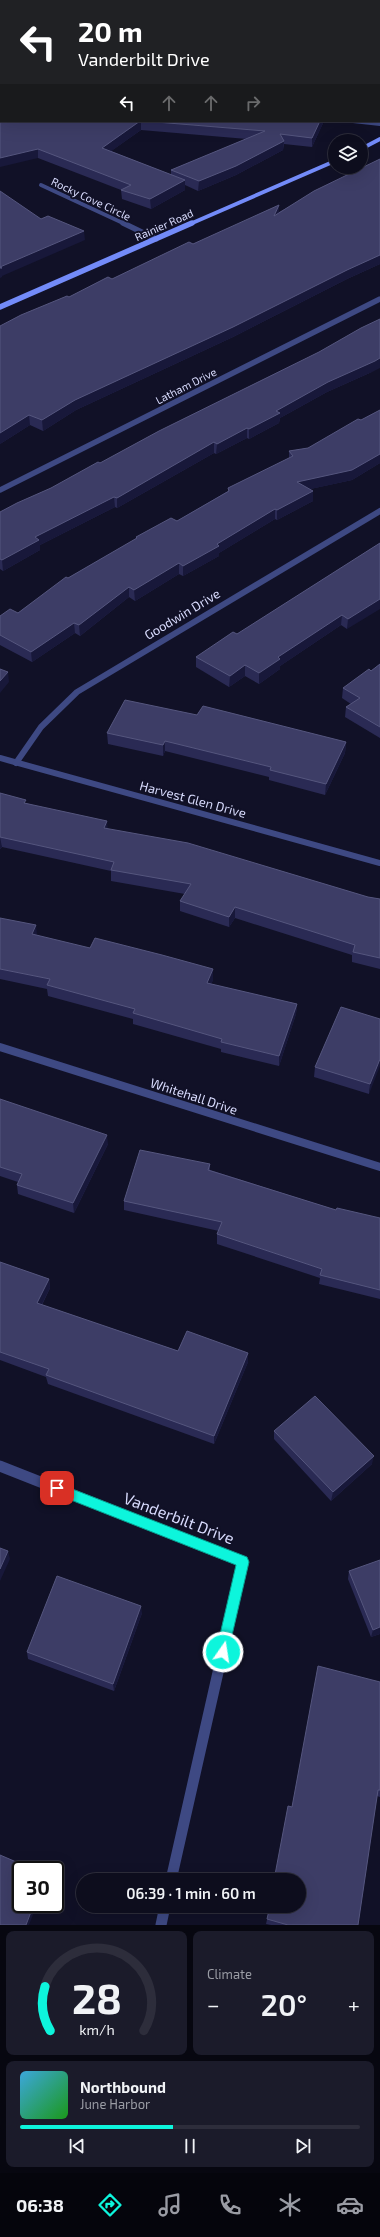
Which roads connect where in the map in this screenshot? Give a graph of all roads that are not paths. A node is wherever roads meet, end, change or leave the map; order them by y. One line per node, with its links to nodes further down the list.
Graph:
1 (362, 122): 2 (street)
2 (380, 124)
3 (380, 139): 4 (street)
4 (368, 146)
5 (328, 164): 7 (street, Rainier Road)
6 (41, 185): 7 (street, Rocky Cove Circle)
7 (156, 239): 9 (street, Rainier Road)
8 (380, 300): 10 (street, Latham Drive)
9 (0, 307)
10 (0, 490)
11 (380, 511): 13 (street, Goodwin Drive)
12 (0, 758): 13 (street, Harvest Glen Drive)
13 (16, 763): 14 (street, Harvest Glen Drive)
14 (380, 863)
15 (0, 1047): 16 (street, Whitehall Drive)
16 (380, 1167)
17 (0, 1466): 18 (street, Vanderbilt Drive)
18 (173, 1873)
19 (164, 1913): 20 (street)
20 (161, 1925)

